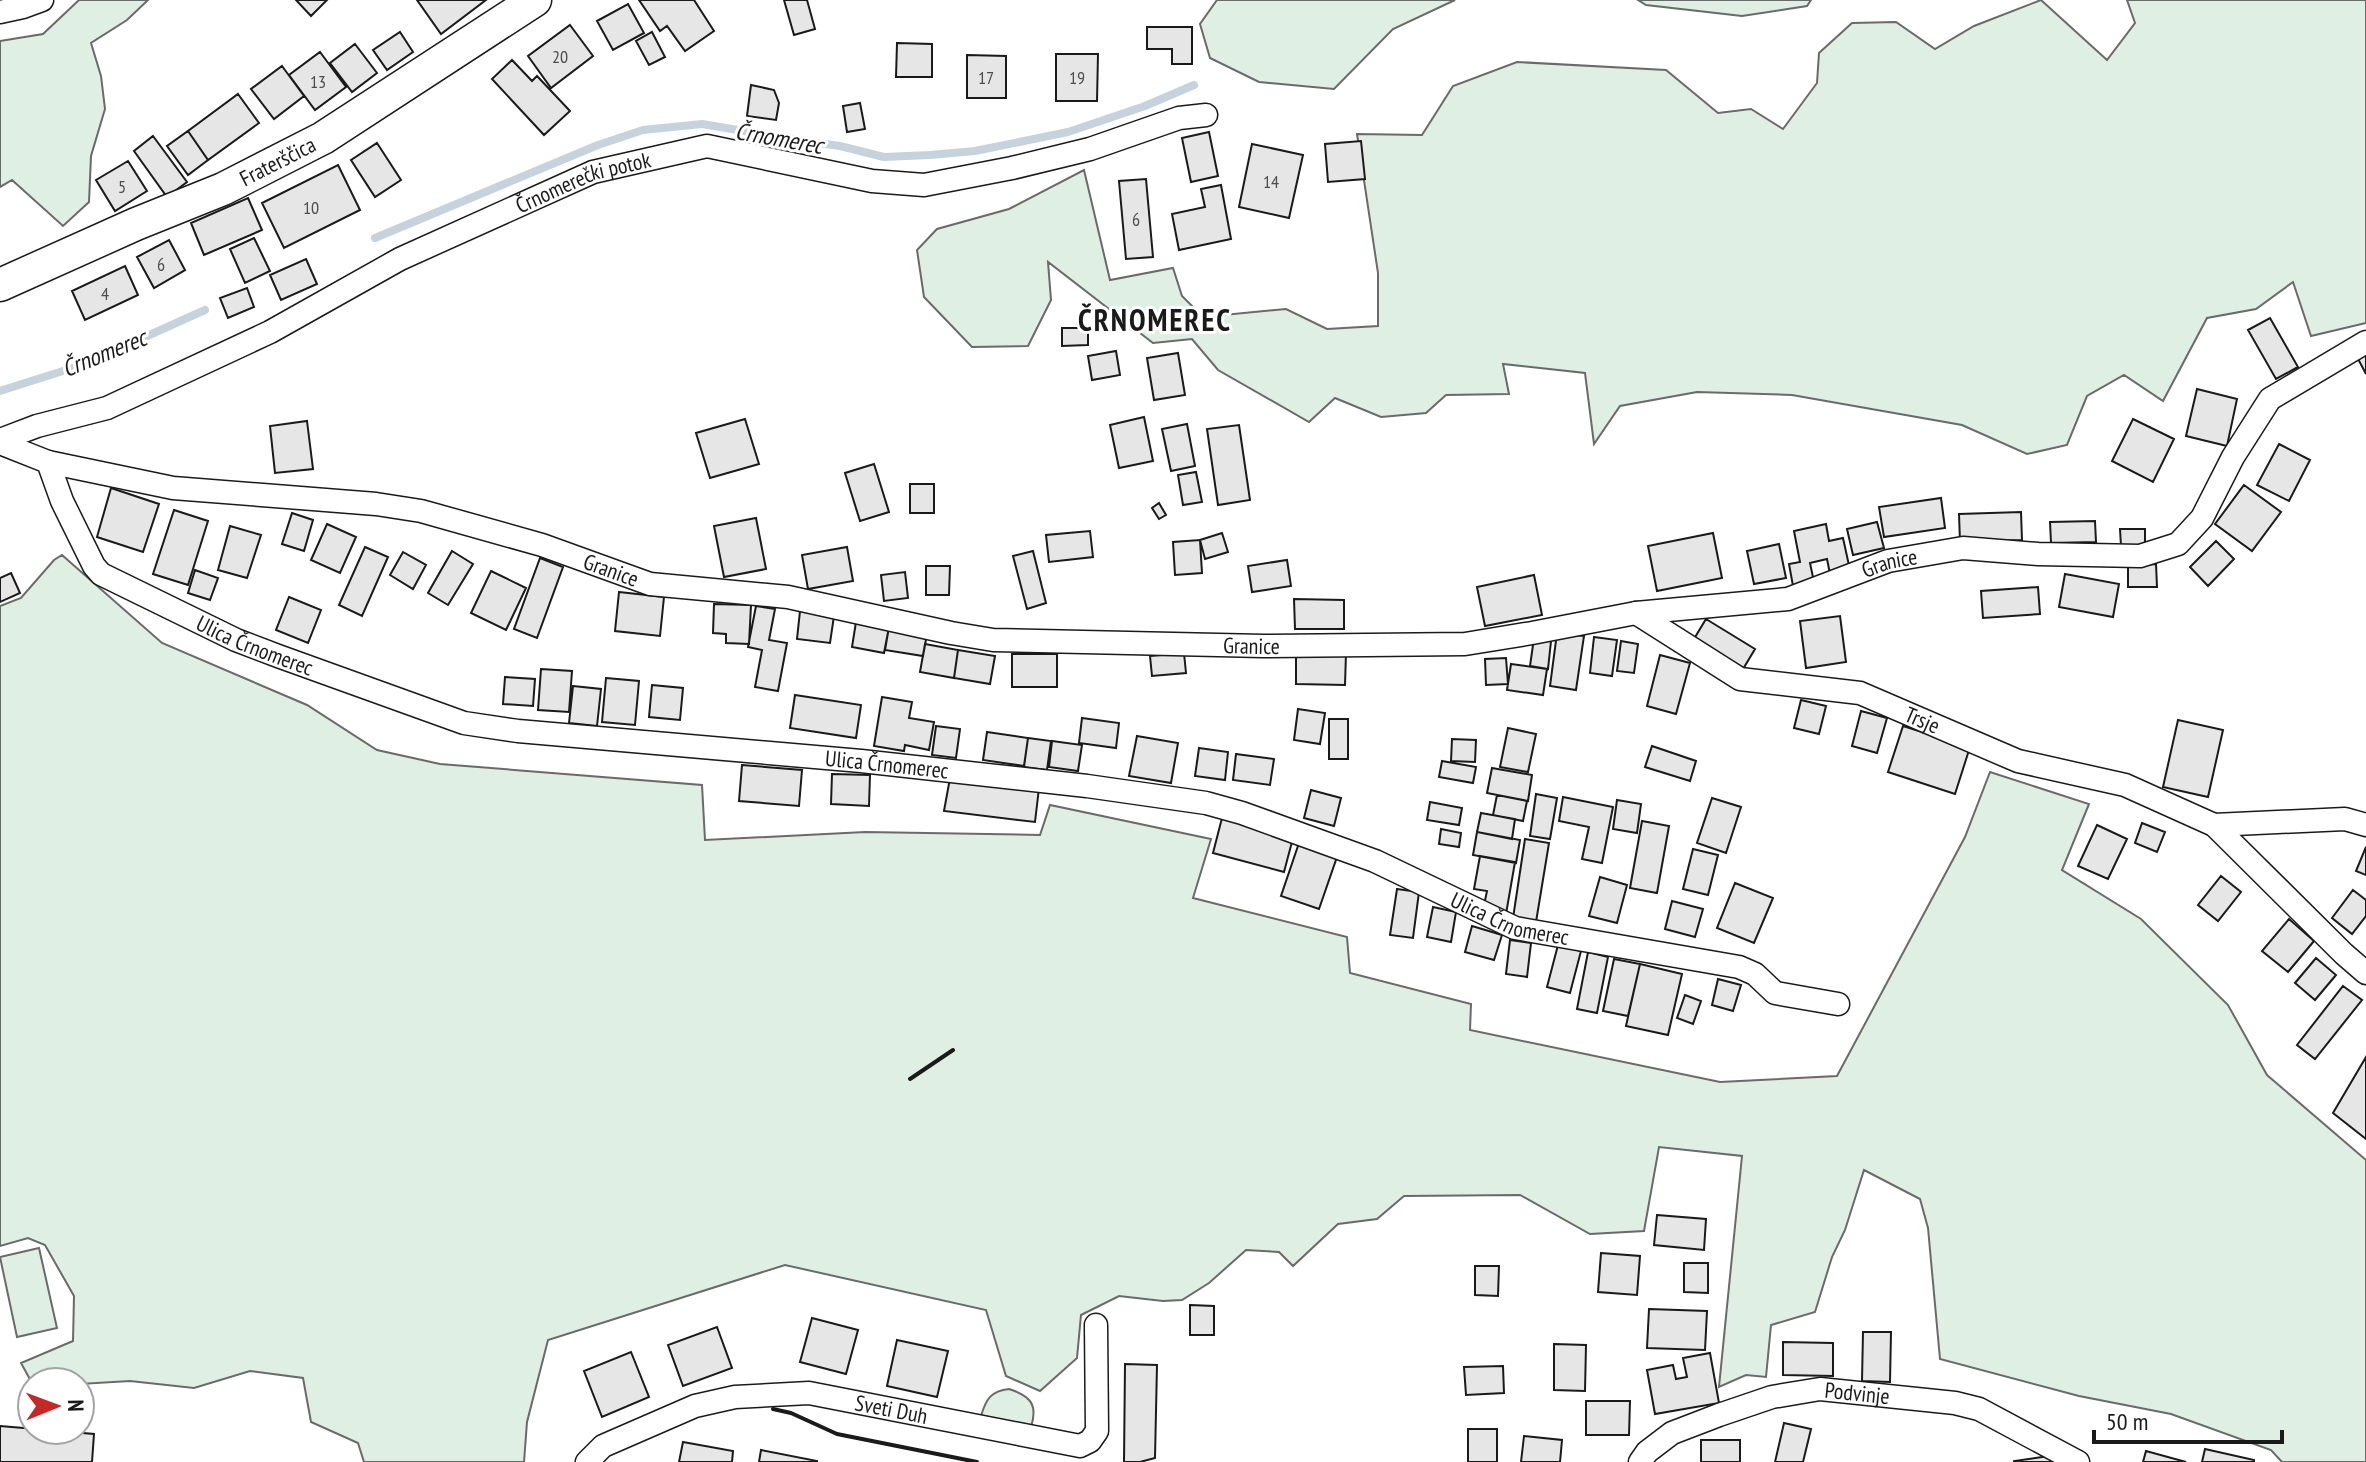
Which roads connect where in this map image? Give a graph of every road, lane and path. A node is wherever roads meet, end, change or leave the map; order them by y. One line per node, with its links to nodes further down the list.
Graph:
1 (42, 0): 3 (street)
2 (522, 4): 5 (street, Fraterščica)
3 (0, 12)
4 (1206, 115): 7 (street, Črnomerečki potok)
5 (0, 285)
6 (2366, 342): 9 (street, Granice)
7 (0, 442): 8 (street)
8 (48, 462): 9 (street, Granice); 13 (street, Ulica Črnomerec)
9 (1636, 613): 10 (street, Trsje)
10 (2214, 825): 11 (street, Trsje); 12 (street, Trsje)
11 (2366, 825)
12 (2366, 973)
13 (1838, 1004)
14 (1096, 1325): 15 (street, Sveti Duh)
15 (587, 1462)
16 (1640, 1462): 17 (street, Podvinje)
17 (2078, 1462)

